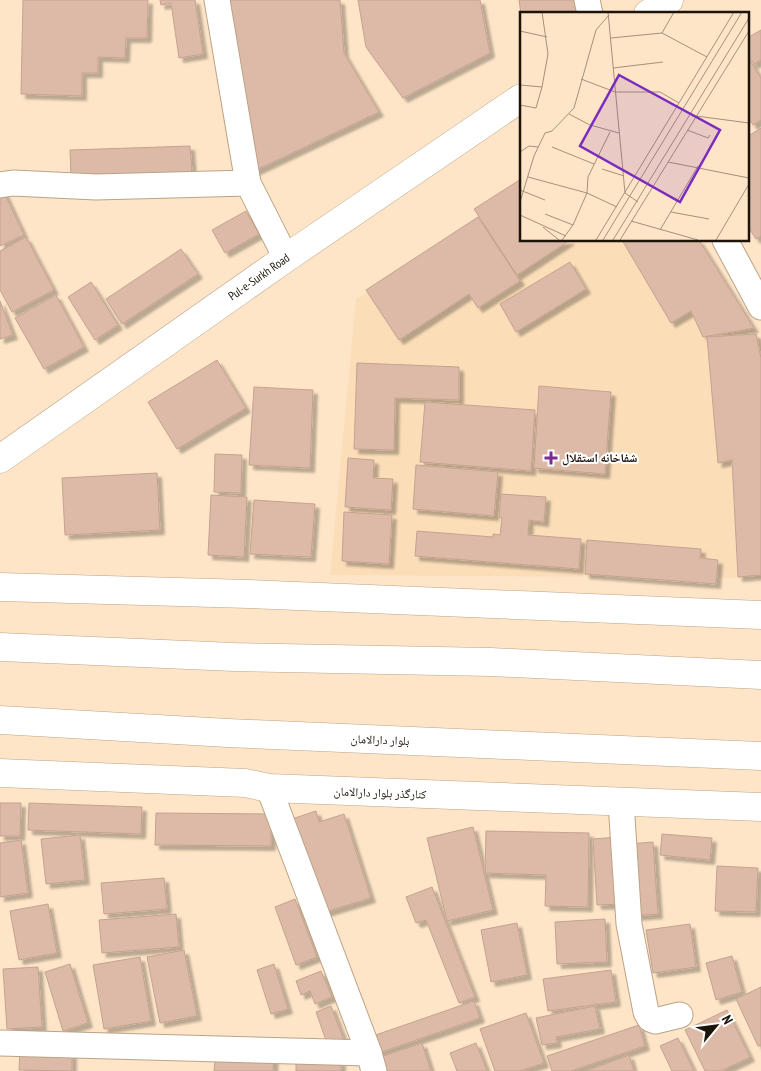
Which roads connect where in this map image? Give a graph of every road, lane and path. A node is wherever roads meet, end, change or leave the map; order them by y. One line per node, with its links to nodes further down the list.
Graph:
1 (217, 0): 5 (street)
2 (669, 0): 3 (street)
3 (651, 12)
4 (520, 99): 8 (street, Pul-e-Surkh Road)
5 (248, 183): 6 (street); 8 (street)
6 (0, 185)
7 (727, 241): 9 (street)
8 (286, 258): 10 (street, Pul-e-Surkh Road)
9 (761, 307)
10 (0, 460)
11 (0, 587): 12 (street)
12 (761, 615)
13 (0, 648): 14 (street)
14 (761, 675)
15 (0, 720): 16 (street, بلوار دارالامان)
16 (761, 756)
17 (0, 773): 18 (street, کنارگذر بلوار دارالامان)
18 (269, 788): 19 (street, کنارگذر بلوار دارالامان); 23 (street)
19 (621, 802): 20 (street, کنارگذر بلوار دارالامان); 21 (street)
20 (761, 807)
21 (680, 1015)
22 (0, 1043): 23 (street)
23 (372, 1062)

